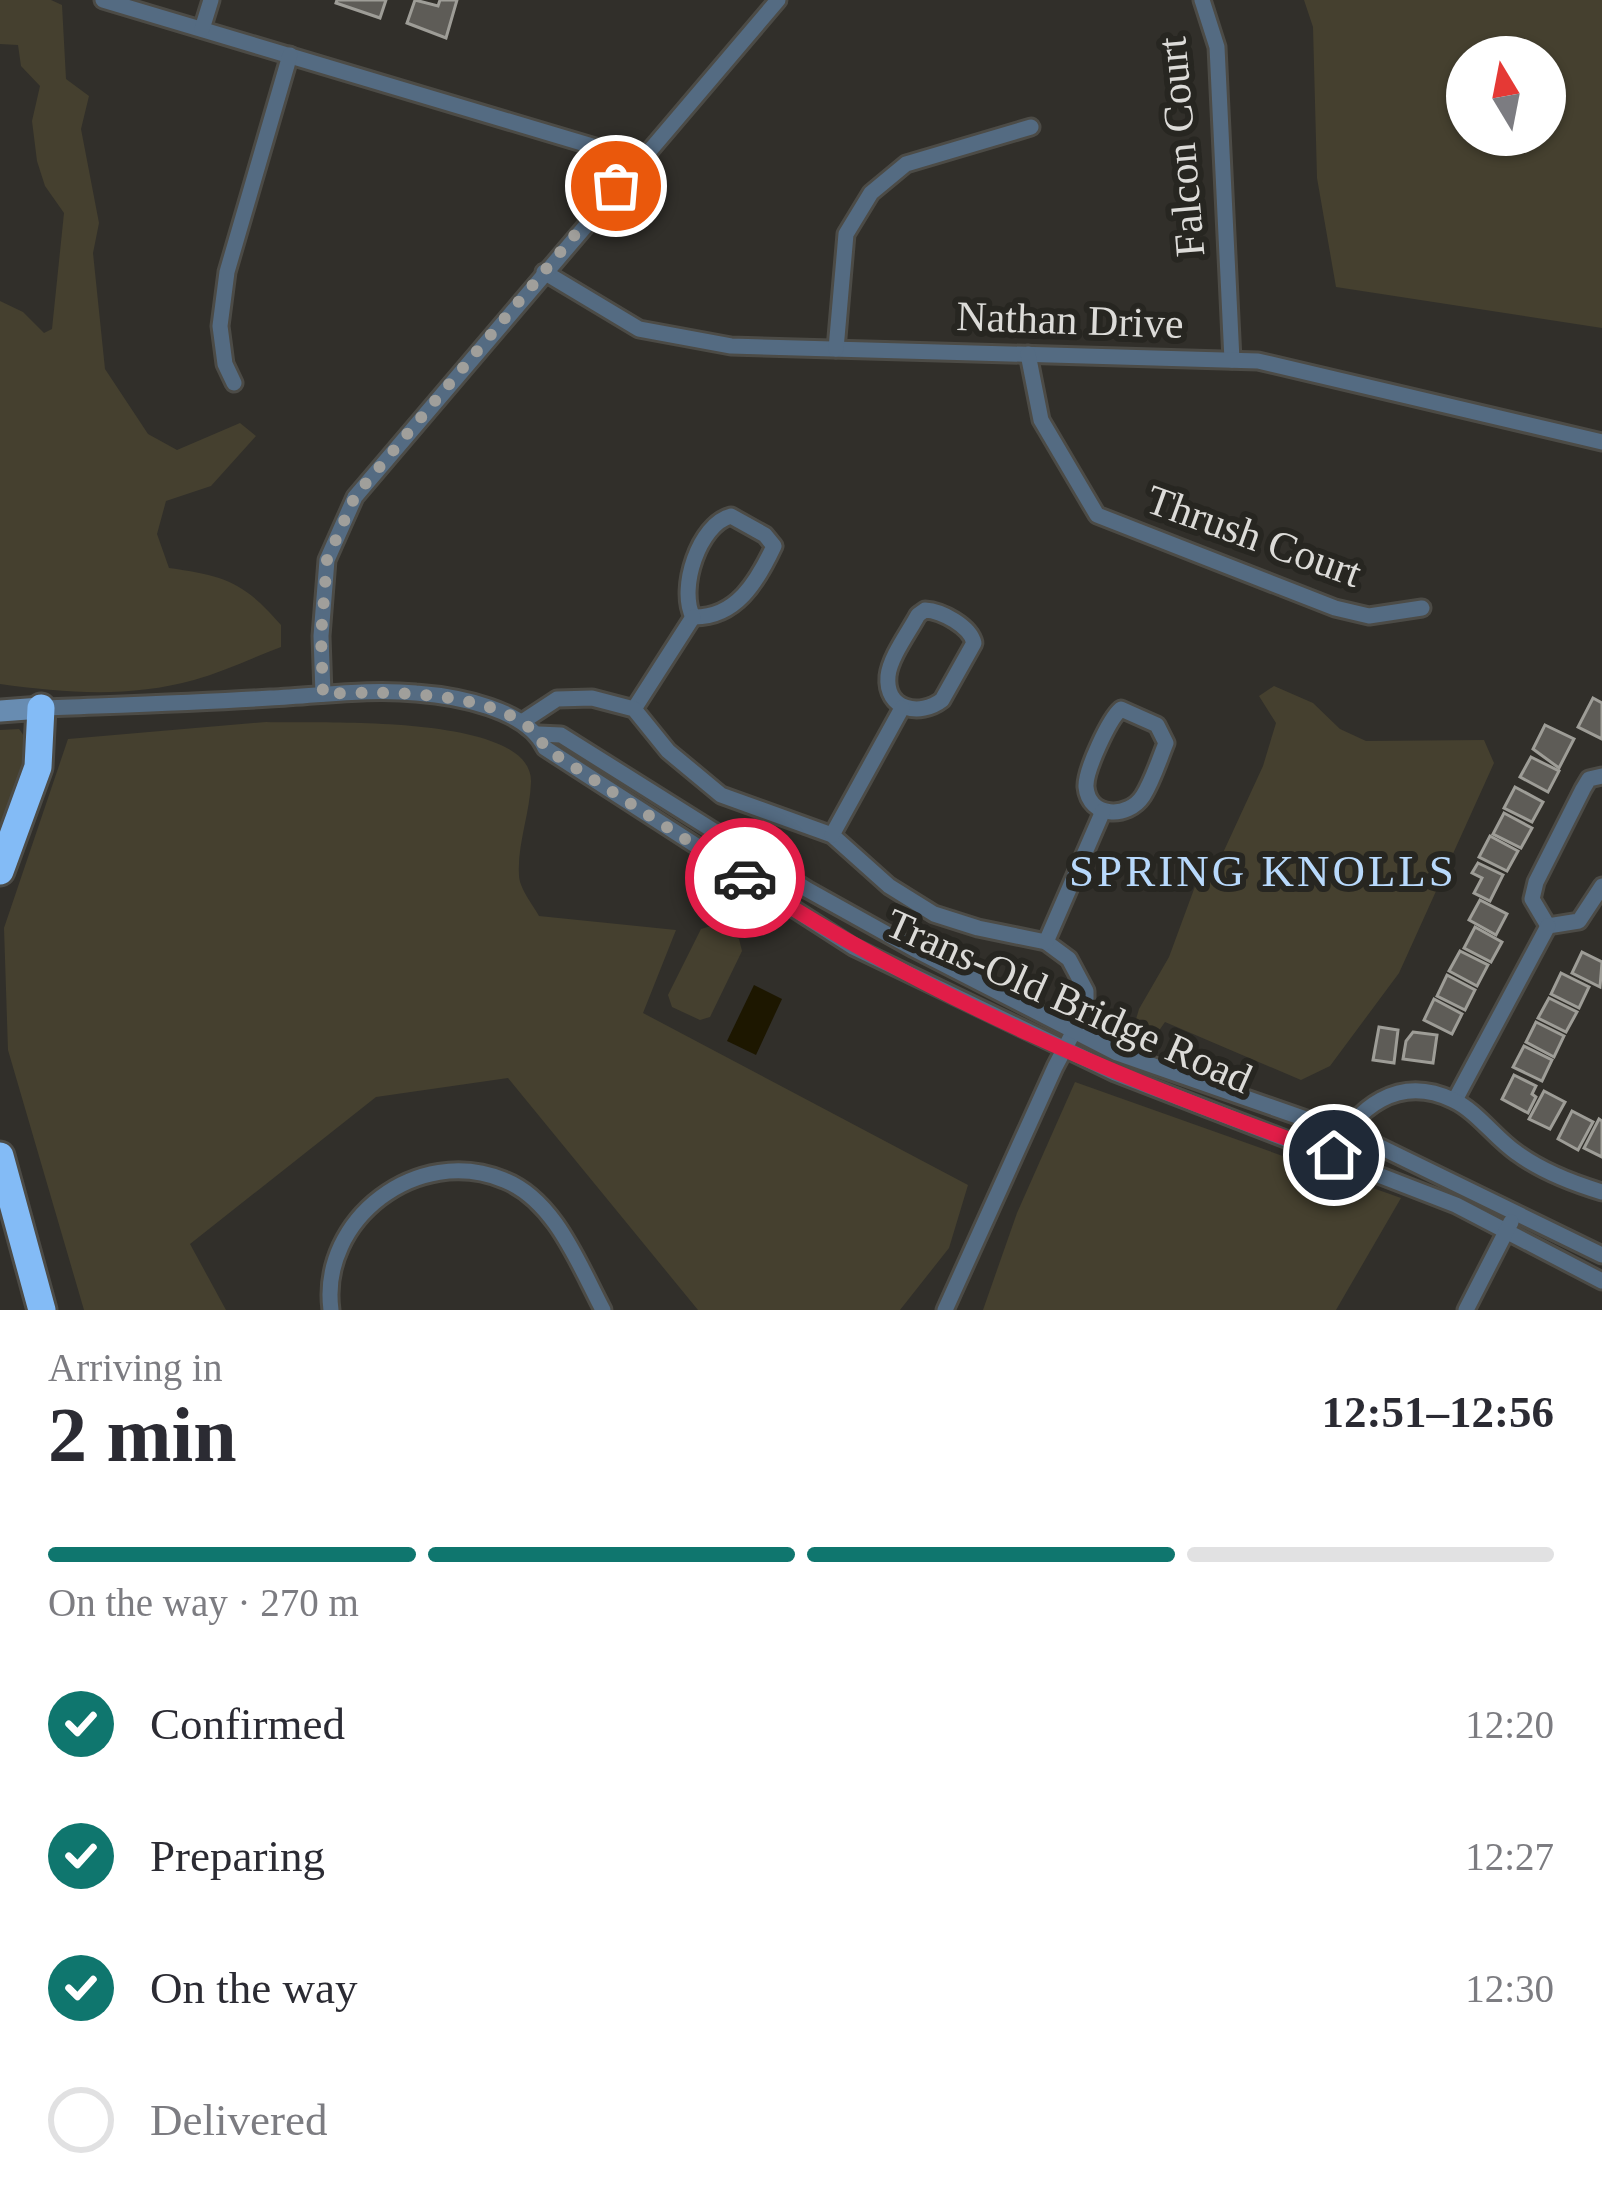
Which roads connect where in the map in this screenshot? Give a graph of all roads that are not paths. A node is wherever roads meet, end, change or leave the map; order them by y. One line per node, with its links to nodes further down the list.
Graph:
1 (103, 0): 5 (street)
2 (211, 0): 5 (street)
3 (778, 0): 8 (street)
4 (1202, 0): 12 (street, Falcon Court)
5 (202, 29): 6 (street)
6 (290, 55): 8 (street); 13 (street)
7 (1031, 127): 10 (street)
8 (639, 160): 9 (street)
9 (544, 272): 10 (street, Nathan Drive); 17 (street)
10 (836, 349): 11 (street, Nathan Drive)
11 (1028, 354): 12 (street, Nathan Drive); 15 (street, Thrush Court)
12 (1232, 360): 14 (street, Nathan Drive)
13 (234, 383)
14 (1602, 442)
15 (1422, 608)
16 (693, 617): 16 (street); 20 (street)
17 (323, 694): 18 (street, Trans-Old Bridge Road); 22 (street, Trans-Old Bridge Road)
18 (47, 708): 21 (street, Trans-Old Bridge Road); 27 (highway)
19 (902, 708): 19 (street); 26 (street)
20 (634, 709): 22 (street); 26 (street)
21 (0, 711)
22 (523, 722): 23 (street, Trans-Old Bridge Road)
23 (539, 734): 31 (street, Trans-Old Bridge Road); 32 (street, Trans-Old Bridge Road)
24 (1602, 776): 29 (street)
25 (1103, 811): 25 (street); 30 (street)
26 (832, 835): 30 (street)
27 (0, 871)
28 (1602, 886): 29 (street)
29 (1548, 926): 33 (street)
30 (1046, 942): 31 (street)
31 (1076, 1030): 32 (street); 34 (street, Trans-Old Bridge Road)
32 (1066, 1049): 35 (street, Trans-Old Bridge Road); 45 (street)
33 (1454, 1100): 34 (street); 37 (street)
34 (1344, 1132): 35 (street); 38 (street, Trans-Old Bridge Road)
35 (1334, 1155): 39 (street, Trans-Old Bridge Road)
36 (0, 1156): 42 (highway)
37 (1602, 1192)
38 (1518, 1212): 39 (street); 40 (street, Trans-Old Bridge Road)
39 (1506, 1230): 41 (street, Trans-Old Bridge Road); 46 (street)
40 (1602, 1255)
41 (1602, 1281)
42 (42, 1310)
43 (331, 1310): 44 (street)
44 (603, 1310)
45 (945, 1310)
46 (1466, 1310)

